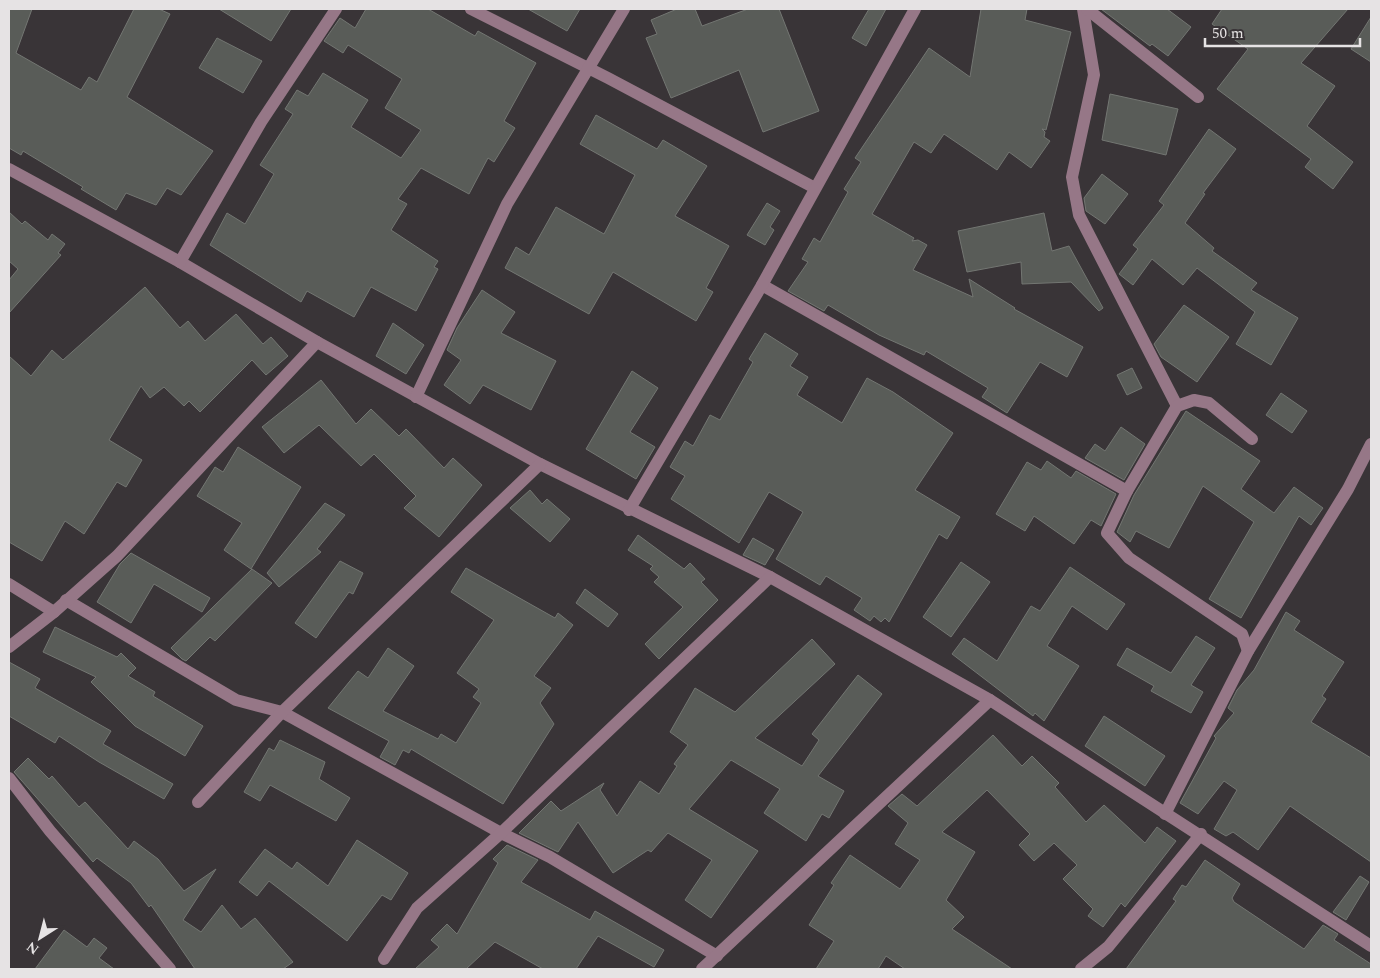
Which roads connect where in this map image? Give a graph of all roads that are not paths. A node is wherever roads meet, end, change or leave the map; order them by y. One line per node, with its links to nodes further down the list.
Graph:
1 (336, 9): 11 (street)
2 (471, 9): 7 (street)
3 (624, 9): 7 (street)
4 (915, 9): 10 (street)
5 (1083, 9): 15 (street)
6 (1087, 9): 8 (street)
7 (590, 68): 10 (street); 14 (street)
8 (1198, 97)
9 (9, 169): 11 (street)
10 (815, 188): 12 (street)
11 (180, 262): 13 (street)
12 (762, 285): 19 (street); 20 (street)
13 (317, 342): 14 (street); 23 (street)
14 (416, 397): 18 (street)
15 (1177, 406): 16 (street); 19 (street)
16 (1252, 439)
17 (1371, 444): 26 (street)
18 (540, 464): 20 (street); 28 (street)
19 (1128, 491): 26 (street)
20 (629, 510): 21 (street)
21 (770, 577): 27 (street); 32 (street)
22 (9, 584): 24 (street)
23 (66, 600): 24 (street); 28 (street)
24 (54, 612): 25 (street)
25 (9, 648)
26 (1248, 651): 31 (street)
27 (990, 700): 31 (street); 35 (street)
28 (282, 712): 30 (street); 32 (street)
29 (9, 778): 37 (street)
30 (198, 802)
31 (1165, 814): 33 (street)
32 (501, 833): 35 (street); 36 (street)
33 (1201, 834): 34 (street); 39 (street)
34 (1371, 946)
35 (717, 956): 38 (street)
36 (384, 959)
37 (170, 969)
38 (702, 969)
39 (1081, 969)

